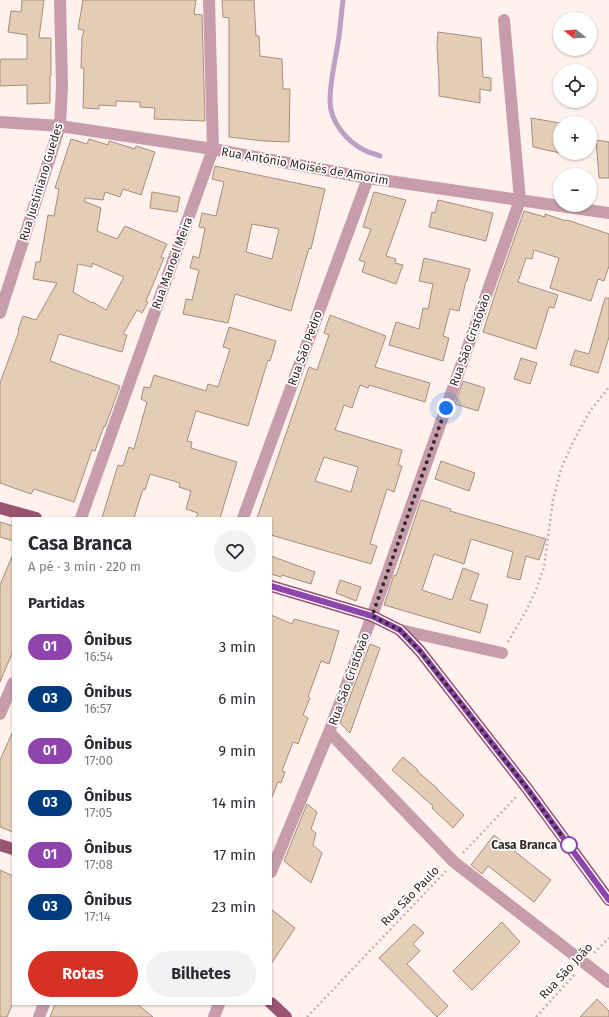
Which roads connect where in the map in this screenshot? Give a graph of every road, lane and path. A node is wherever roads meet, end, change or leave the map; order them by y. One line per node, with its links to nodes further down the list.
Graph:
1 (60, 0): 5 (street, Rua Justiniano Guedes)
2 (209, 0): 6 (street, Rua Manoel Meira)
3 (504, 20): 8 (street, Rua São Cristóvão)
4 (0, 122): 5 (street, Rua Antônio Moisés de Amorim)
5 (60, 126): 6 (street, Rua Antônio Moisés de Amorim); 10 (street, Rua Justiniano Guedes)
6 (213, 149): 7 (street, Rua Antônio Moisés de Amorim); 14 (street, Rua Manoel Meira)
7 (368, 178): 8 (street, Rua Antônio Moisés de Amorim); 15 (street, Rua São Pedro)
8 (520, 200): 9 (street, Rua Antônio Moisés de Amorim); 17 (street, Rua São Cristóvão)
9 (609, 213)
10 (0, 313)
11 (609, 387): 19 (path)
12 (0, 508): 13 (main road)
13 (32, 517)
14 (80, 517)
15 (243, 517)
16 (272, 586): 17 (main road)
17 (372, 616): 18 (main road); 22 (street, Rua São Cristóvão)
18 (400, 630): 19 (street); 23 (main road)
19 (502, 653)
20 (12, 685): 21 (street)
21 (0, 714)
22 (329, 732): 26 (street); 27 (street, Rua São Cristóvão)
23 (526, 787): 26 (path, Rua São Paulo); 28 (main road)
24 (0, 844): 25 (main road)
25 (12, 849)
26 (454, 862): 30 (street); 38 (path, Rua São Paulo)
27 (272, 870)
28 (609, 900)
29 (609, 938): 30 (path, Rua São João)
30 (585, 964): 31 (street); 39 (path, Rua São João)
31 (609, 982)
32 (272, 1004): 37 (main road)
33 (44, 1005): 35 (street)
34 (219, 1005): 36 (street)
35 (38, 1017)
36 (214, 1017)
37 (286, 1017)
38 (307, 1017)
39 (536, 1017)

